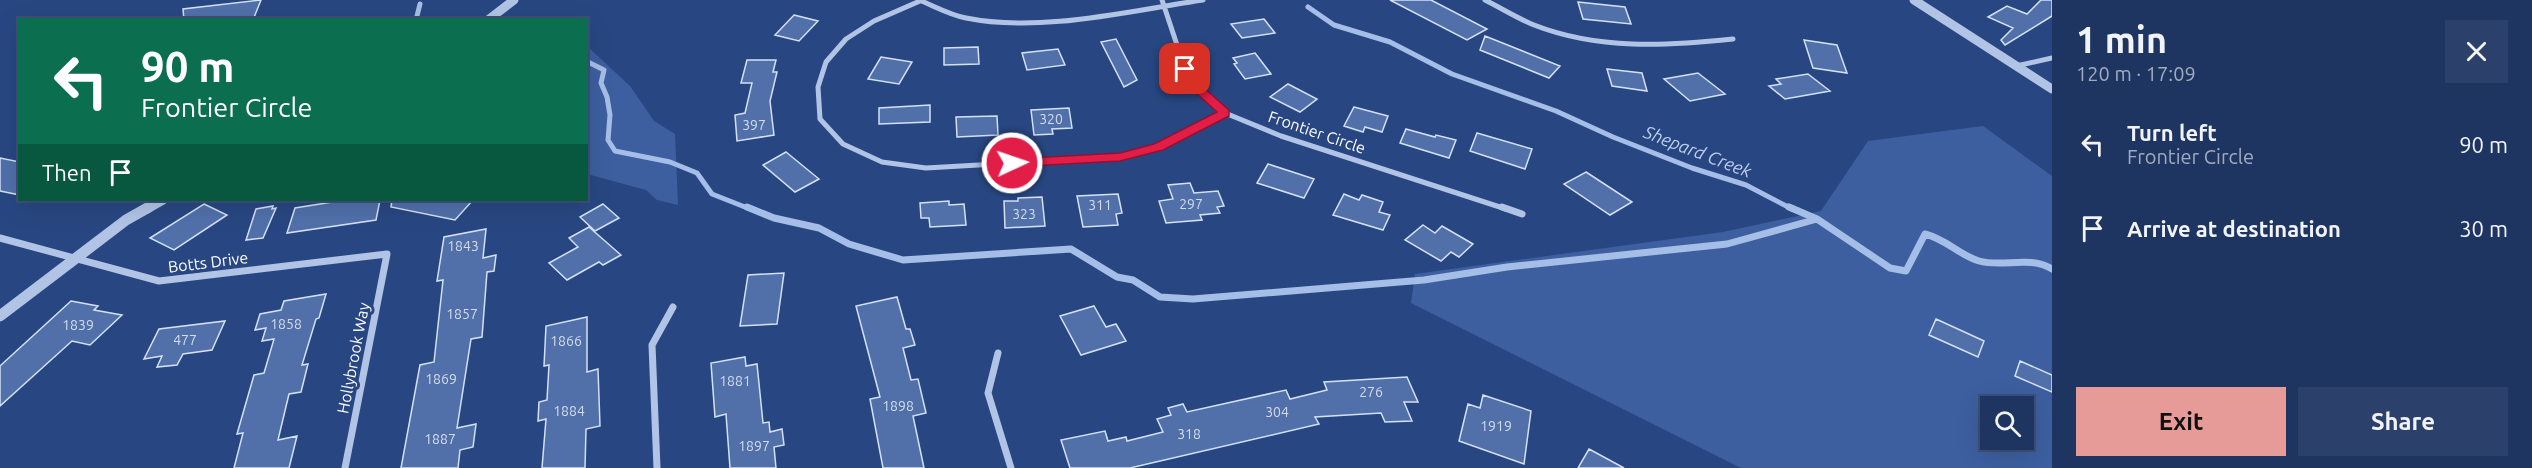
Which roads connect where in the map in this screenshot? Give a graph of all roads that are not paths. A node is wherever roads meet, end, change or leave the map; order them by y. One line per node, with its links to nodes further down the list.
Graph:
1 (514, 0): 7 (street)
2 (1203, 0): 6 (street)
3 (1485, 0): 8 (street)
4 (1914, 0): 10 (street)
5 (919, 1): 6 (street); 12 (street)
6 (1164, 3): 12 (street, Frontier Circle)
7 (491, 18)
8 (1733, 39)
9 (2052, 58): 10 (street)
10 (2015, 66): 11 (street)
11 (2052, 89)
12 (1225, 113): 14 (street, Frontier Circle)
13 (161, 201): 17 (street)
14 (1522, 214)
15 (0, 238): 17 (street, Botts Drive)
16 (387, 254): 17 (street, Botts Drive); 21 (street, Hollybrook Way)
17 (75, 259): 19 (street)
18 (673, 307): 22 (street)
19 (0, 316)
20 (998, 353): 23 (street)
21 (345, 468)
22 (657, 468)
23 (1011, 468)

